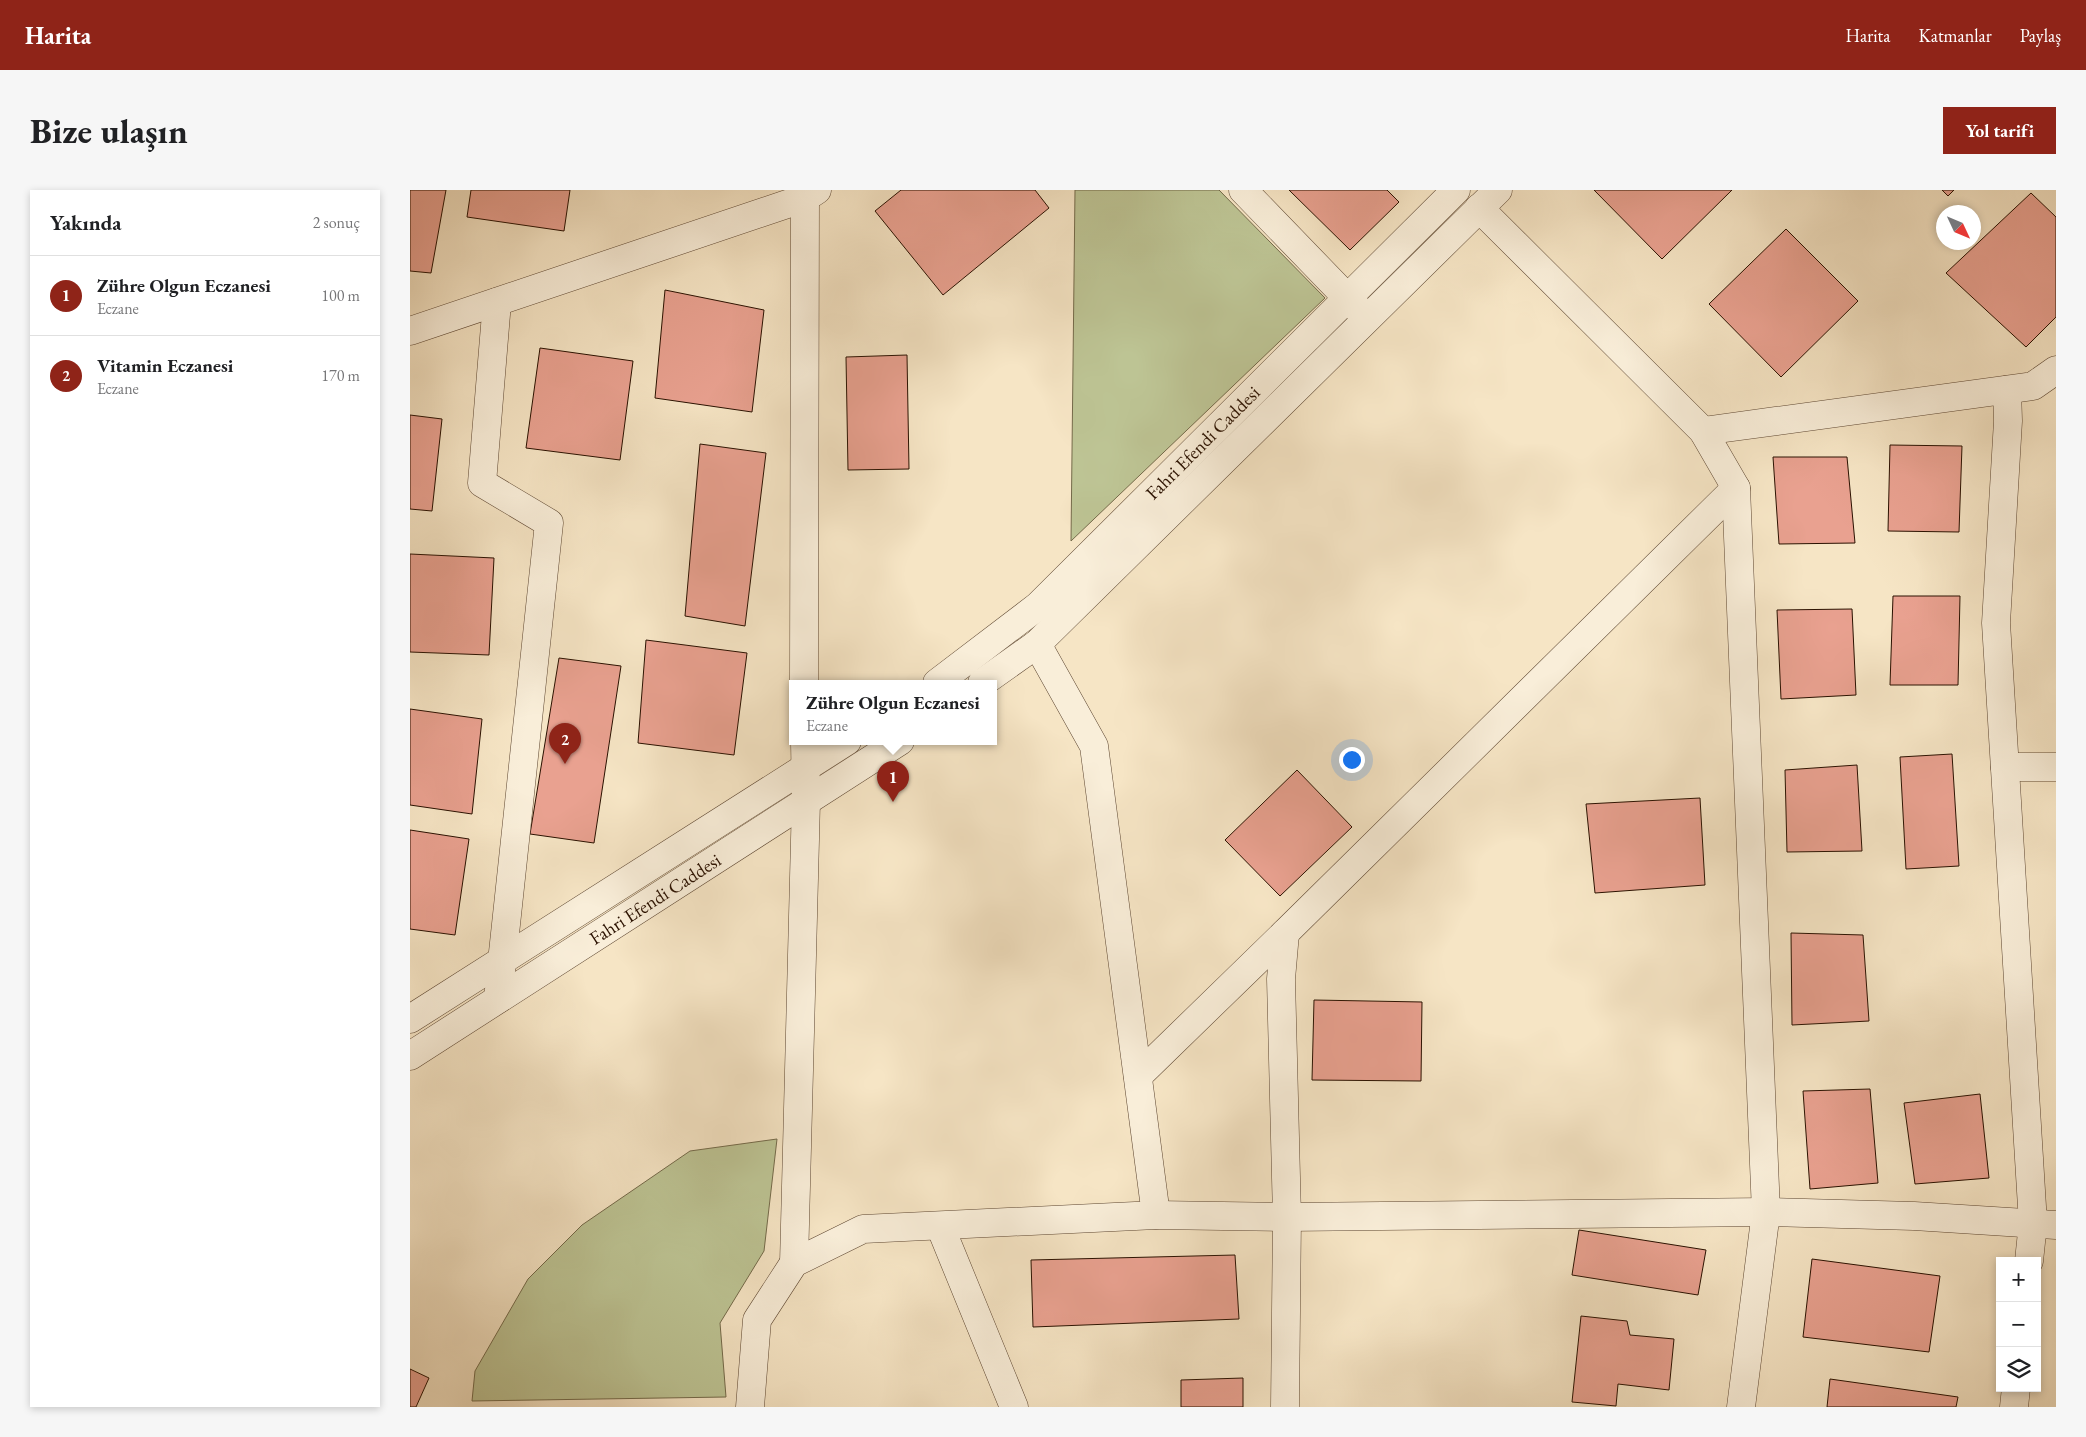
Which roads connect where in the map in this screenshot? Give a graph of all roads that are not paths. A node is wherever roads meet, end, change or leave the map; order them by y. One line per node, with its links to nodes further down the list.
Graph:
1 (1243, 190): 5 (street)
2 (1456, 190): 5 (street, Fahri Efendi Caddesi)
3 (809, 193): 6 (street); 14 (street)
4 (1488, 199): 7 (street, Fahri Efendi Caddesi); 11 (street)
5 (1347, 298): 7 (street); 15 (street, Fahri Efendi Caddesi)
6 (497, 302): 8 (street); 24 (street)
7 (1367, 317): 13 (street, Fahri Efendi Caddesi)
8 (410, 331)
9 (2056, 370): 10 (street)
10 (2007, 390): 11 (street); 20 (street)
11 (1702, 430): 12 (street)
12 (1736, 488): 23 (street); 29 (street)
13 (1037, 644): 16 (street, Fahri Efendi Caddesi); 28 (street)
14 (804, 680)
15 (941, 680)
16 (986, 680)
17 (834, 745): 19 (street, Fahri Efendi Caddesi)
18 (894, 745): 22 (street, Fahri Efendi Caddesi)
19 (805, 754): 22 (street); 24 (street, Fahri Efendi Caddesi)
20 (2005, 766): 21 (street); 32 (street)
21 (2056, 766)
22 (806, 801): 25 (street, Fahri Efendi Caddesi); 35 (street)
23 (1285, 933): 28 (street); 31 (street)
24 (501, 962): 25 (street); 26 (street, Fahri Efendi Caddesi)
25 (498, 1000): 27 (street, Fahri Efendi Caddesi)
26 (410, 1019)
27 (410, 1056)
28 (1138, 1076): 30 (street)
29 (1766, 1212): 31 (street); 32 (street); 40 (street)
30 (1156, 1215): 31 (street); 33 (street)
31 (1287, 1217): 39 (street)
32 (2045, 1224): 34 (street)
33 (940, 1226): 35 (street); 38 (street)
34 (2031, 1257)
35 (794, 1263): 37 (street)
36 (2016, 1392): 41 (street)
37 (750, 1407)
38 (1014, 1407)
39 (1285, 1407)
40 (1742, 1407)
41 (2014, 1407)

